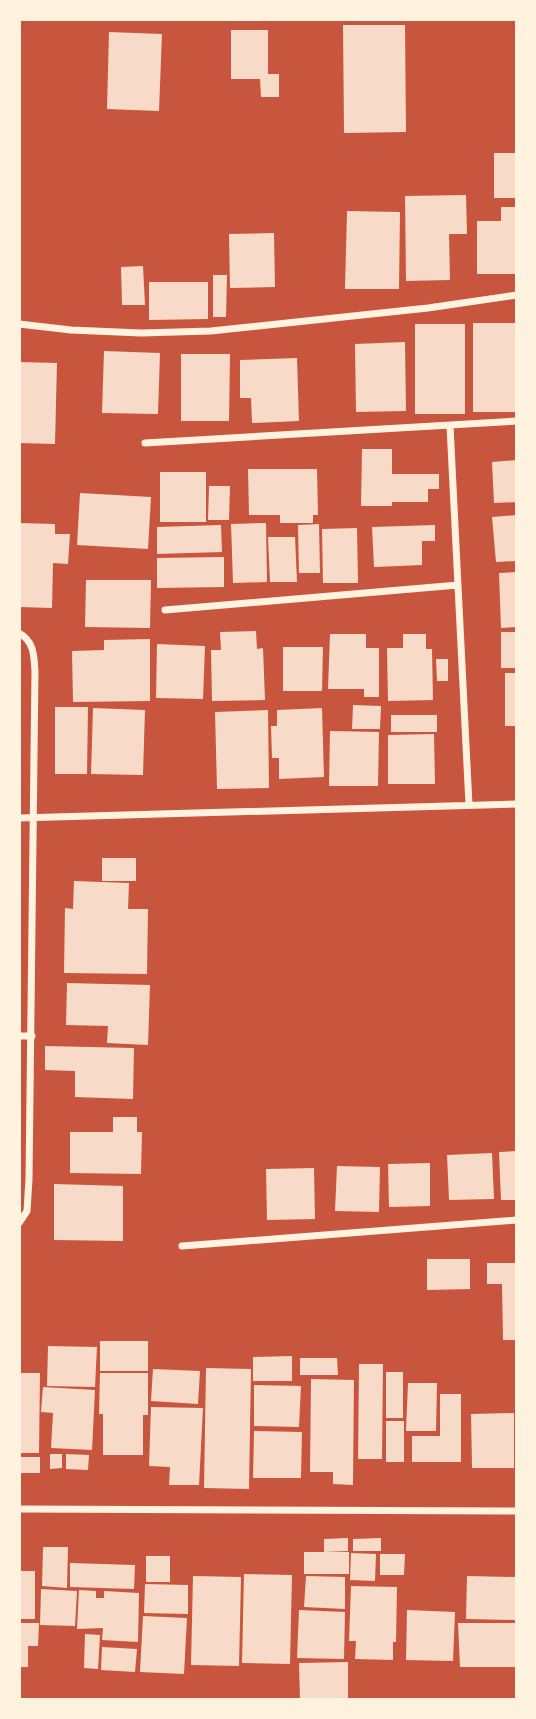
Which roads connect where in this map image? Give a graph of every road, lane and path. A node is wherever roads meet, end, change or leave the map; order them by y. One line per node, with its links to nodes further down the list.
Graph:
1 (517, 295): 2 (street)
2 (19, 324)
3 (517, 421): 4 (street)
4 (450, 426): 5 (street); 6 (street)
5 (145, 443)
6 (458, 585): 7 (street); 10 (street)
7 (165, 610)
8 (19, 633): 12 (street)
9 (517, 804): 10 (street)
10 (469, 805): 12 (street)
11 (19, 818): 12 (street)
12 (35, 819): 14 (street)
13 (19, 1036): 14 (street)
14 (32, 1036): 16 (street)
15 (517, 1220): 17 (street)
16 (19, 1223)
17 (183, 1246)
18 (19, 1510): 19 (street)
19 (517, 1511)

